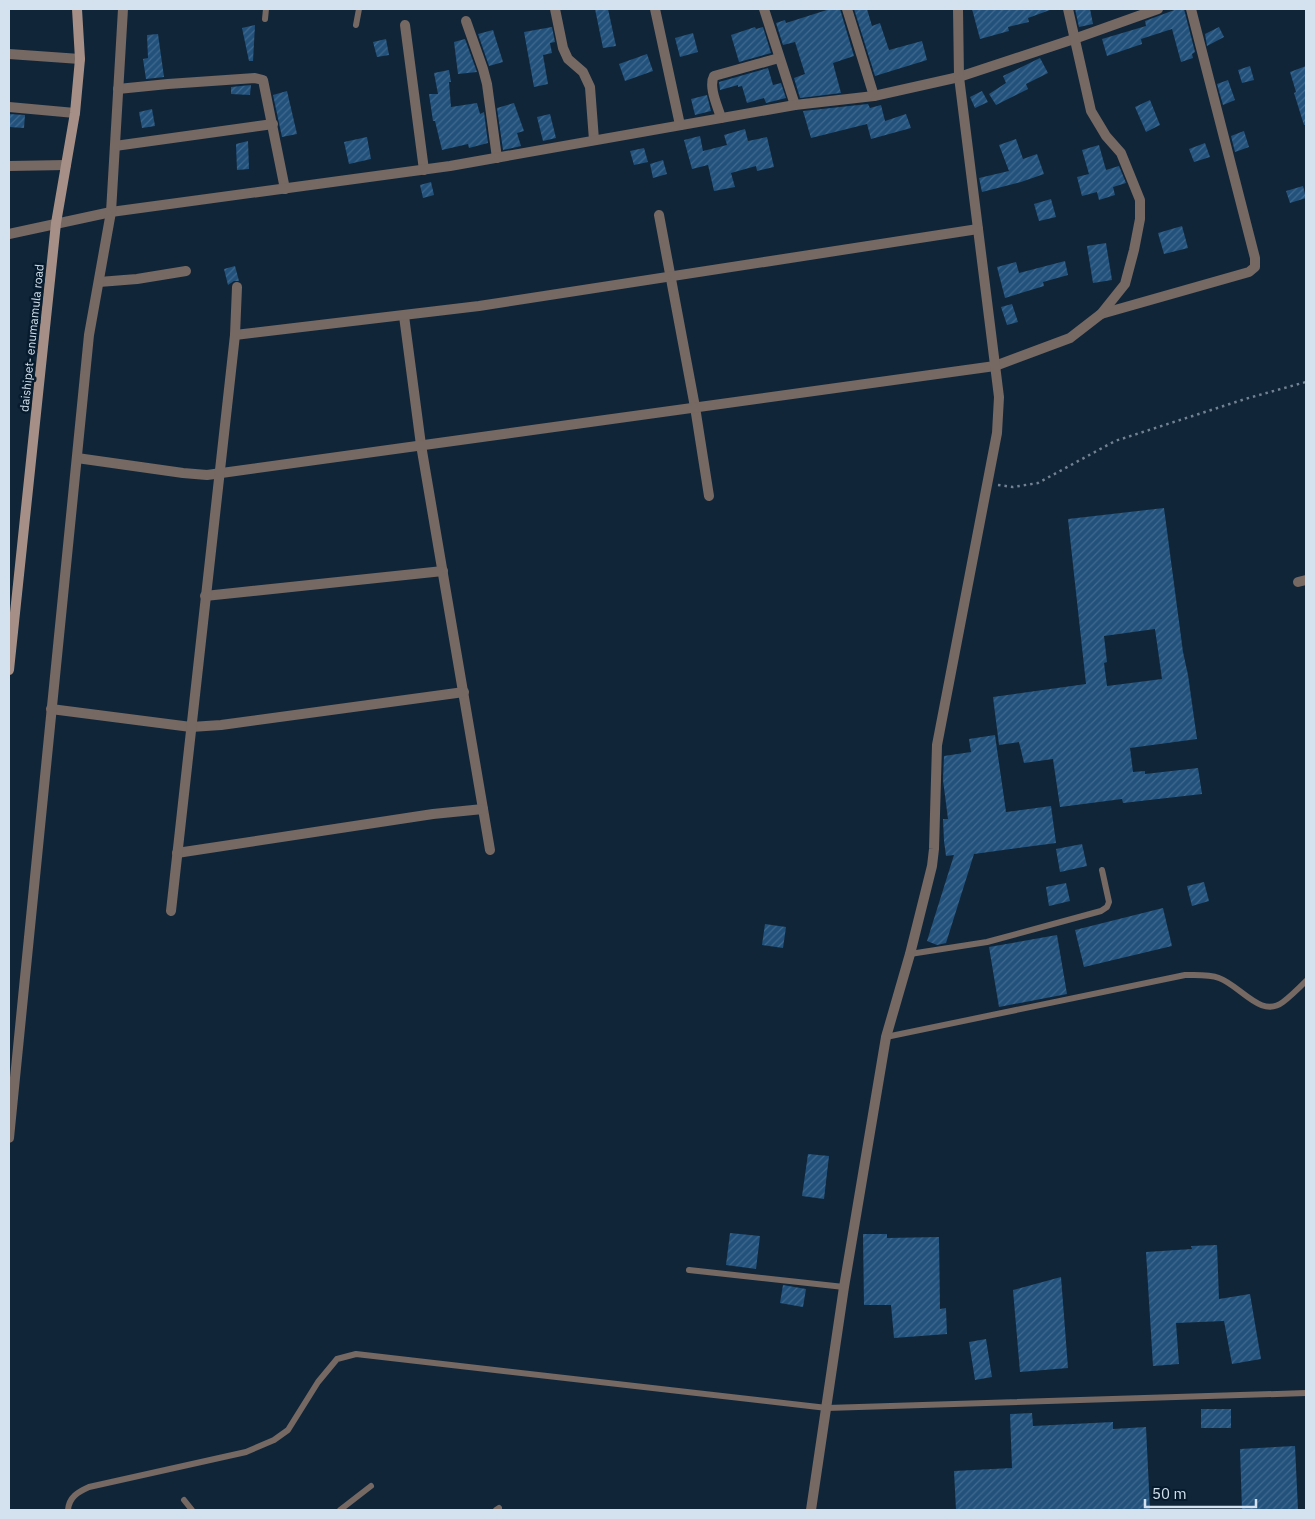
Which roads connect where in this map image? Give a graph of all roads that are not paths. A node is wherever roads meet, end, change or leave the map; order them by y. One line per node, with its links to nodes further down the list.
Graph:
1 (78, 9): 21 (street, daishipet- enumamula road)
2 (123, 9): 23 (street)
3 (266, 9): 14 (lane)
4 (359, 9): 16 (lane)
5 (555, 9): 31 (street)
6 (655, 9): 30 (street)
7 (764, 9): 20 (street)
8 (846, 9): 24 (street)
9 (958, 9): 22 (street)
10 (1068, 9): 18 (street)
11 (1158, 9): 13 (street)
12 (1191, 9): 47 (street)
13 (1143, 11): 18 (street)
14 (265, 19)
15 (466, 21): 33 (street)
16 (356, 25)
17 (405, 25): 36 (street)
18 (1074, 40): 22 (street); 47 (street)
19 (9, 54): 21 (street)
20 (780, 58): 25 (street); 28 (street)
21 (80, 59): 27 (street, daishipet- enumamula road)
22 (960, 77): 24 (street); 41 (street)
23 (118, 89): 29 (street); 32 (street)
24 (874, 96): 25 (street)
25 (795, 105): 28 (street)
26 (9, 107): 27 (street)
27 (74, 113): 34 (street, daishipet- enumamula road)
28 (721, 118): 30 (street)
29 (273, 124): 32 (street); 37 (street)
30 (680, 125): 31 (street)
31 (594, 140): 33 (street)
32 (115, 146): 38 (street)
33 (497, 158): 36 (street)
34 (66, 165): 35 (street); 40 (street, daishipet- enumamula road)
35 (9, 166)
36 (424, 170): 37 (street)
37 (285, 189): 38 (street)
38 (111, 212): 40 (street); 45 (street)
39 (659, 215): 44 (street)
40 (56, 223): 42 (street); 58 (street, daishipet- enumamula road)
41 (978, 229): 44 (street); 50 (street)
42 (9, 234)
43 (186, 271): 45 (street)
44 (671, 276): 48 (street); 51 (street)
45 (99, 282): 53 (street)
46 (237, 287): 49 (street)
47 (1101, 314): 50 (street)
48 (404, 316): 49 (street); 52 (street)
49 (235, 335): 54 (street)
50 (995, 366): 51 (street); 67 (street)
51 (695, 407): 52 (street); 55 (street)
52 (422, 445): 54 (street); 56 (street)
53 (77, 458): 54 (street); 60 (street)
54 (219, 473): 57 (street)
55 (709, 496)
56 (443, 571): 57 (street); 59 (street)
57 (205, 596): 61 (street)
58 (9, 670)
59 (464, 692): 61 (street); 62 (street)
60 (51, 709): 61 (street); 70 (street)
61 (191, 727): 64 (street)
62 (484, 809): 63 (street); 64 (street)
63 (490, 850)
64 (177, 853): 66 (street)
65 (1102, 870): 67 (lane)
66 (171, 910)
67 (910, 954): 69 (street)
68 (1306, 981): 69 (lane)
69 (886, 1037): 72 (street)
70 (9, 1138)
71 (689, 1270): 72 (lane)
72 (844, 1287): 74 (street)
73 (1306, 1394): 74 (lane)
74 (827, 1408): 77 (lane); 80 (street)
75 (370, 1486): 79 (lane)
76 (184, 1500): 78 (lane)
77 (68, 1510)
78 (192, 1510)
79 (340, 1510)
80 (812, 1510)

